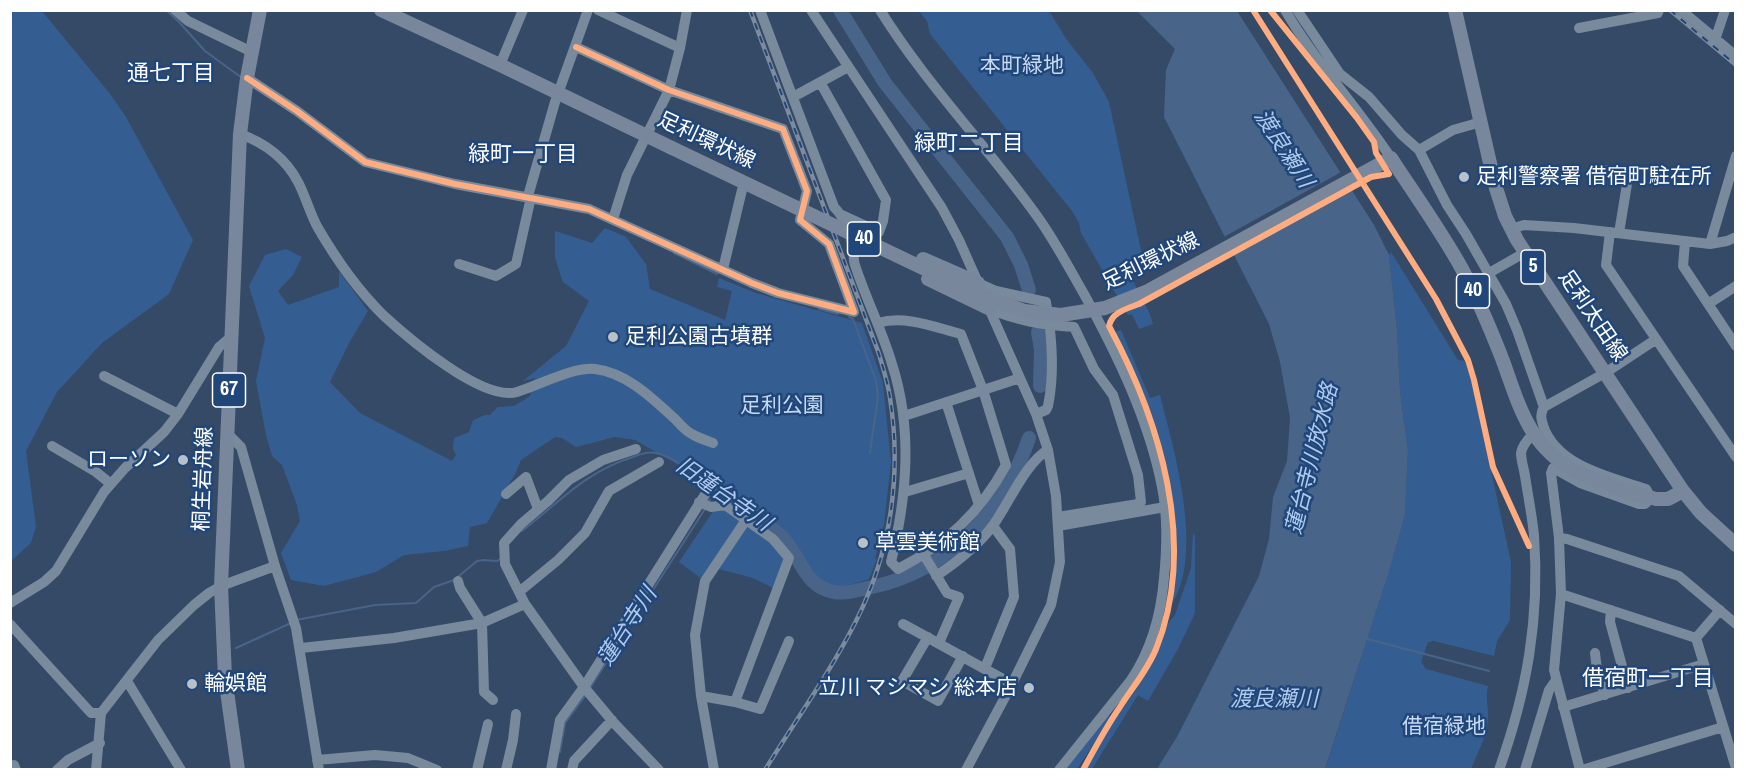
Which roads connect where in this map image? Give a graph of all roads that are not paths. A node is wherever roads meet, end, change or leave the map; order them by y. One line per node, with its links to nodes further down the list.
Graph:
1 (175, 10): 21 (street)
2 (260, 10): 21 (main road, 桐生岩舟線 / 67)
3 (381, 10): 23 (main road, 足利環状線 / 40)
4 (523, 10): 23 (street)
5 (588, 10): 19 (street)
6 (598, 10): 20 (street)
7 (687, 10): 20 (street)
8 (760, 10): 29 (street)
9 (811, 10): 24 (street)
10 (880, 10): 55 (street)
11 (1284, 10): 35 (street)
12 (1297, 10): 33 (street)
13 (1455, 10): 30 (main road, 足利太田線 / 5)
14 (1659, 10): 17 (street)
15 (1681, 10): 18 (street)
16 (1725, 10): 18 (street)
17 (1579, 28)
18 (1715, 40): 22 (street)
19 (576, 47): 27 (street); 28 (street)
20 (680, 48): 27 (street)
21 (252, 52): 25 (main road, 桐生岩舟線 / 67)
22 (1736, 56)
23 (500, 65): 28 (main road, 足利環状線 / 40)
24 (848, 67): 26 (street); 51 (street)
25 (247, 78): 31 (main road, 桐生岩舟線 / 67); 38 (street)
26 (820, 82): 29 (street); 40 (street)
27 (669, 90): 32 (street); 49 (street)
28 (560, 94): 32 (main road, 足利環状線 / 40); 38 (street)
29 (793, 97): 40 (street)
30 (1481, 122): 33 (street); 42 (main road, 足利太田線 / 5)
31 (240, 134): 58 (main road, 桐生岩舟線 / 67); 72 (street)
32 (646, 136): 39 (main road, 足利環状線 / 40, bridge); 41 (street)
33 (1419, 150): 50 (street)
34 (1736, 156): 46 (street)
35 (1391, 158): 55 (main road, 足利環状線 / 40); 71 (main road, 40)
36 (1607, 170): 43 (street)
37 (742, 190): 49 (street)
38 (529, 199): 41 (street); 48 (street)
39 (790, 204): 51 (main road); 54 (main road); 55 (main road, 足利環状線 / 40, bridge)
40 (842, 215): 56 (street)
41 (613, 219): 49 (street)
42 (1511, 229): 43 (street); 47 (main road, 足利太田線 / 5)
43 (1615, 232): 45 (street); 59 (street)
44 (1736, 237): 46 (street)
45 (1685, 242): 46 (street); 53 (street)
46 (1710, 244)
47 (1524, 252): 50 (street); 61 (main road, 足利太田線 / 5)
48 (459, 264)
49 (723, 269)
50 (1489, 273): 66 (street)
51 (978, 284): 54 (street); 57 (street)
52 (1736, 286): 53 (street)
53 (1708, 304): 60 (street)
54 (990, 309): 57 (street); 63 (street)
55 (1099, 309): 85 (street)
56 (878, 323): 64 (street); 69 (street)
57 (1050, 326): 68 (street); 88 (street)
58 (232, 336): 67 (street); 70 (main road, 桐生岩舟線 / 67)
59 (1655, 340): 61 (street); 76 (street)
60 (1736, 345)
61 (1605, 374): 66 (street); 80 (main road, 足利太田線 / 5)
62 (104, 376): 67 (street)
63 (1020, 378): 64 (street); 68 (street)
64 (983, 390): 65 (street); 84 (street)
65 (946, 402): 69 (street); 78 (street)
66 (1544, 407): 83 (street)
67 (178, 414): 79 (street)
68 (1036, 414): 75 (street)
69 (904, 416): 81 (street)
70 (227, 433): 93 (street); 96 (main road, 桐生岩舟線 / 67)
71 (1533, 434): 83 (main road, 40); 147 (street)
72 (713, 443)
73 (52, 446): 79 (street)
74 (636, 449): 86 (street)
75 (1048, 450): 88 (street); 89 (street)
76 (1733, 451)
77 (659, 462): 97 (street)
78 (969, 473): 81 (street); 84 (street)
79 (111, 484): 99 (street)
80 (1683, 491): 83 (main road, 40); 91 (main road, 足利太田線 / 5)
81 (905, 492): 92 (street)
82 (506, 494): 86 (street)
83 (1651, 498): 90 (street)
84 (980, 505): 92 (street)
85 (1165, 507): 88 (street); 146 (street)
86 (538, 509): 97 (street)
87 (746, 520): 119 (street); 122 (street); 124 (street)
88 (1058, 521): 118 (street)
89 (993, 526): 94 (street); 115 (street)
90 (1559, 538): 98 (street); 102 (street)
91 (1736, 544)
92 (925, 558): 94 (street)
93 (275, 566): 96 (street); 111 (street)
94 (935, 574): 110 (street)
95 (458, 581): 103 (street)
96 (221, 586): 117 (street); 137 (main road, 桐生岩舟線 / 67)
97 (519, 591): 100 (street)
98 (1561, 594): 101 (street); 116 (street)
99 (10, 603)
100 (525, 604): 103 (street); 119 (street)
101 (1611, 610): 108 (street); 120 (street)
102 (1720, 610): 106 (street); 108 (street)
103 (482, 623): 111 (street); 123 (street)
104 (10, 624): 126 (street)
105 (903, 624): 107 (street)
106 (1736, 624)
107 (928, 637): 110 (street); 113 (street)
108 (1696, 638): 114 (street)
109 (789, 641): 124 (street)
110 (939, 643): 113 (street)
111 (301, 648): 132 (street)
112 (1595, 653): 121 (street)
113 (963, 656): 115 (street)
114 (1704, 664): 120 (street); 130 (street)
115 (985, 668): 118 (street)
116 (1556, 680): 125 (street); 148 (street)
117 (127, 681): 126 (street); 136 (street)
118 (1012, 684): 145 (street)
119 (584, 687): 128 (street); 141 (street)
120 (1628, 688): 121 (street)
121 (1605, 695): 125 (street)
122 (701, 696): 124 (street); 144 (street)
123 (493, 700)
124 (735, 702)
125 (1563, 707): 149 (street)
126 (101, 713): 131 (street)
127 (516, 714): 140 (street)
128 (612, 720): 142 (street); 143 (street)
129 (488, 724): 139 (street)
130 (1723, 727): 133 (street); 149 (street)
131 (100, 743): 134 (street); 135 (street)
132 (318, 764): 138 (street)
133 (1736, 768)
134 (57, 770)
135 (96, 770)
136 (181, 770)
137 (238, 770)
138 (437, 770)
139 (477, 770)
140 (506, 770)
141 (551, 770)
142 (572, 770)
143 (659, 770)
144 (714, 770)
145 (966, 770)
146 (1059, 770)
147 (1499, 770)
148 (1525, 770)
149 (1581, 770)

